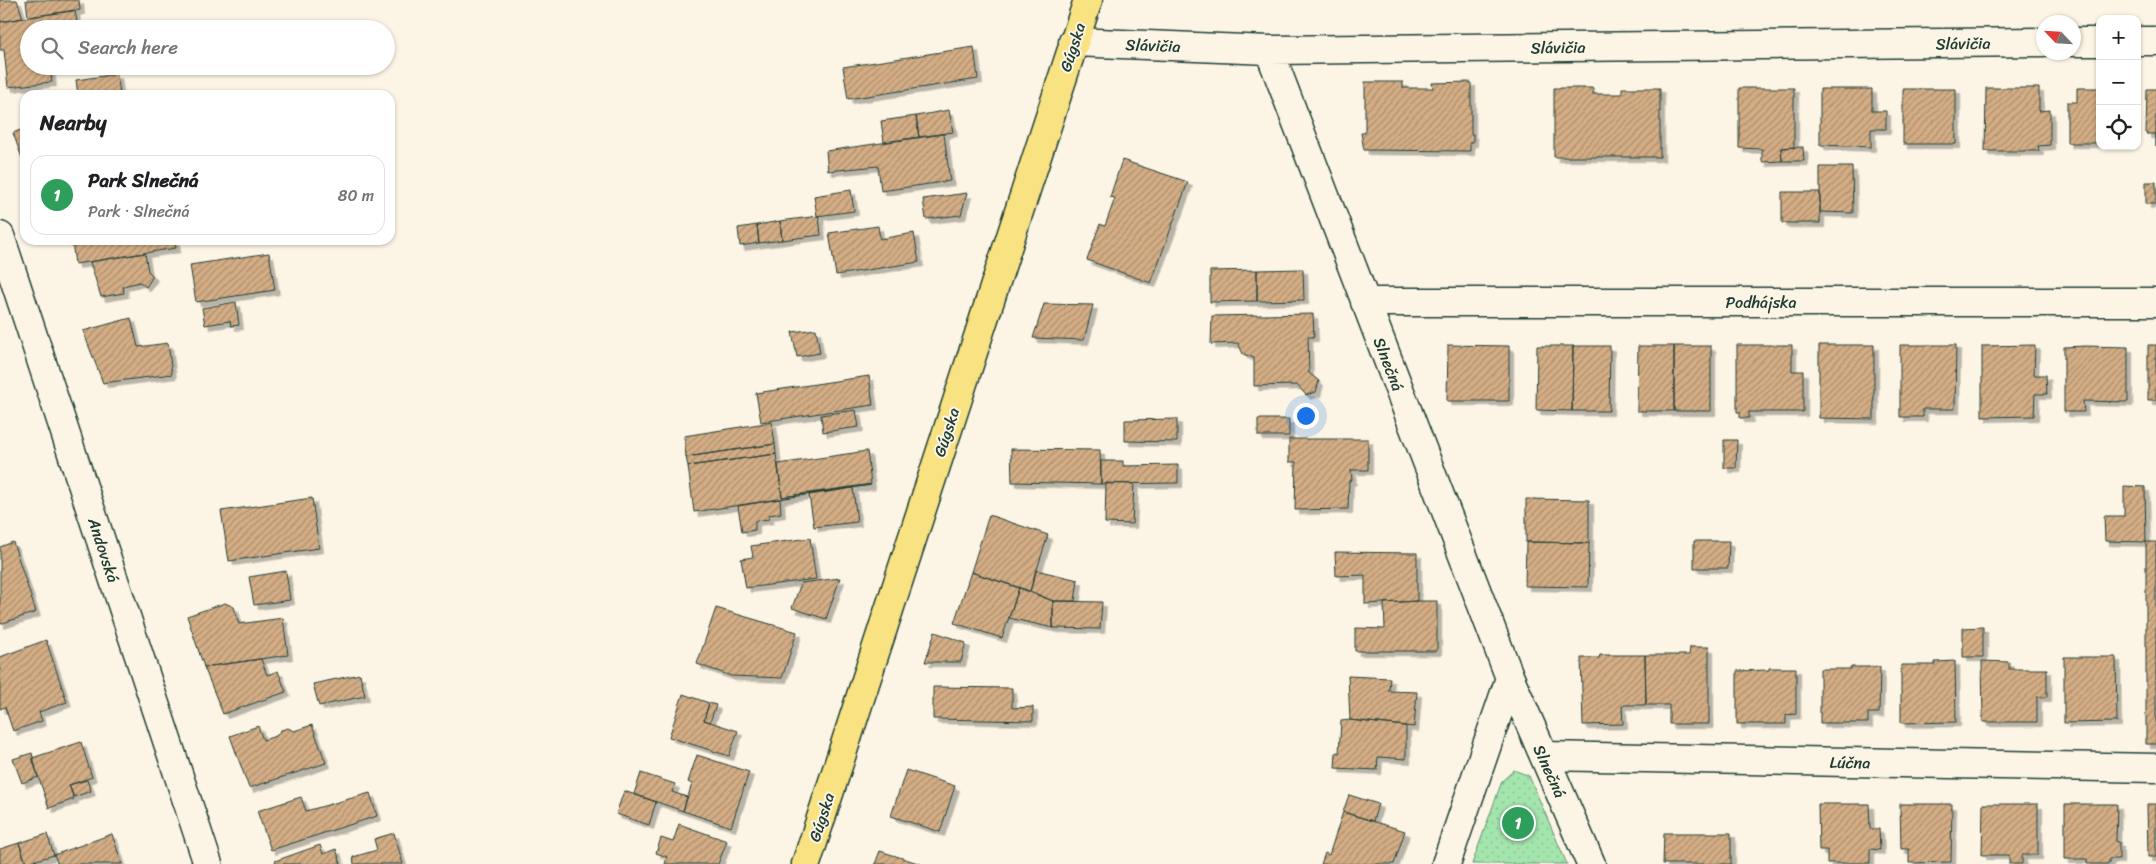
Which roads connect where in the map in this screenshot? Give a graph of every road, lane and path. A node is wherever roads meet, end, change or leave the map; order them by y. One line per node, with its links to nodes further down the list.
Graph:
1 (1088, 0): 4 (main road, Gúgska)
2 (2141, 41): 3 (street)
3 (2156, 41)
4 (1073, 42): 8 (street, Slávičia); 16 (main road, Gúgska)
5 (2036, 42): 8 (street, Slávičia)
6 (2081, 42): 7 (street)
7 (2096, 42)
8 (1269, 50): 10 (street, Slnečná)
9 (0, 236): 15 (street, Andovská)
10 (1366, 302): 11 (street, Podhájska); 12 (street, Slnečná)
11 (2156, 302)
12 (1510, 678): 13 (street, Slnečná); 17 (street)
13 (1544, 756): 14 (street, Lúčna); 18 (street, Slnečná)
14 (2156, 768)
15 (208, 864)
16 (806, 864)
17 (1446, 864)
18 (1591, 864)

